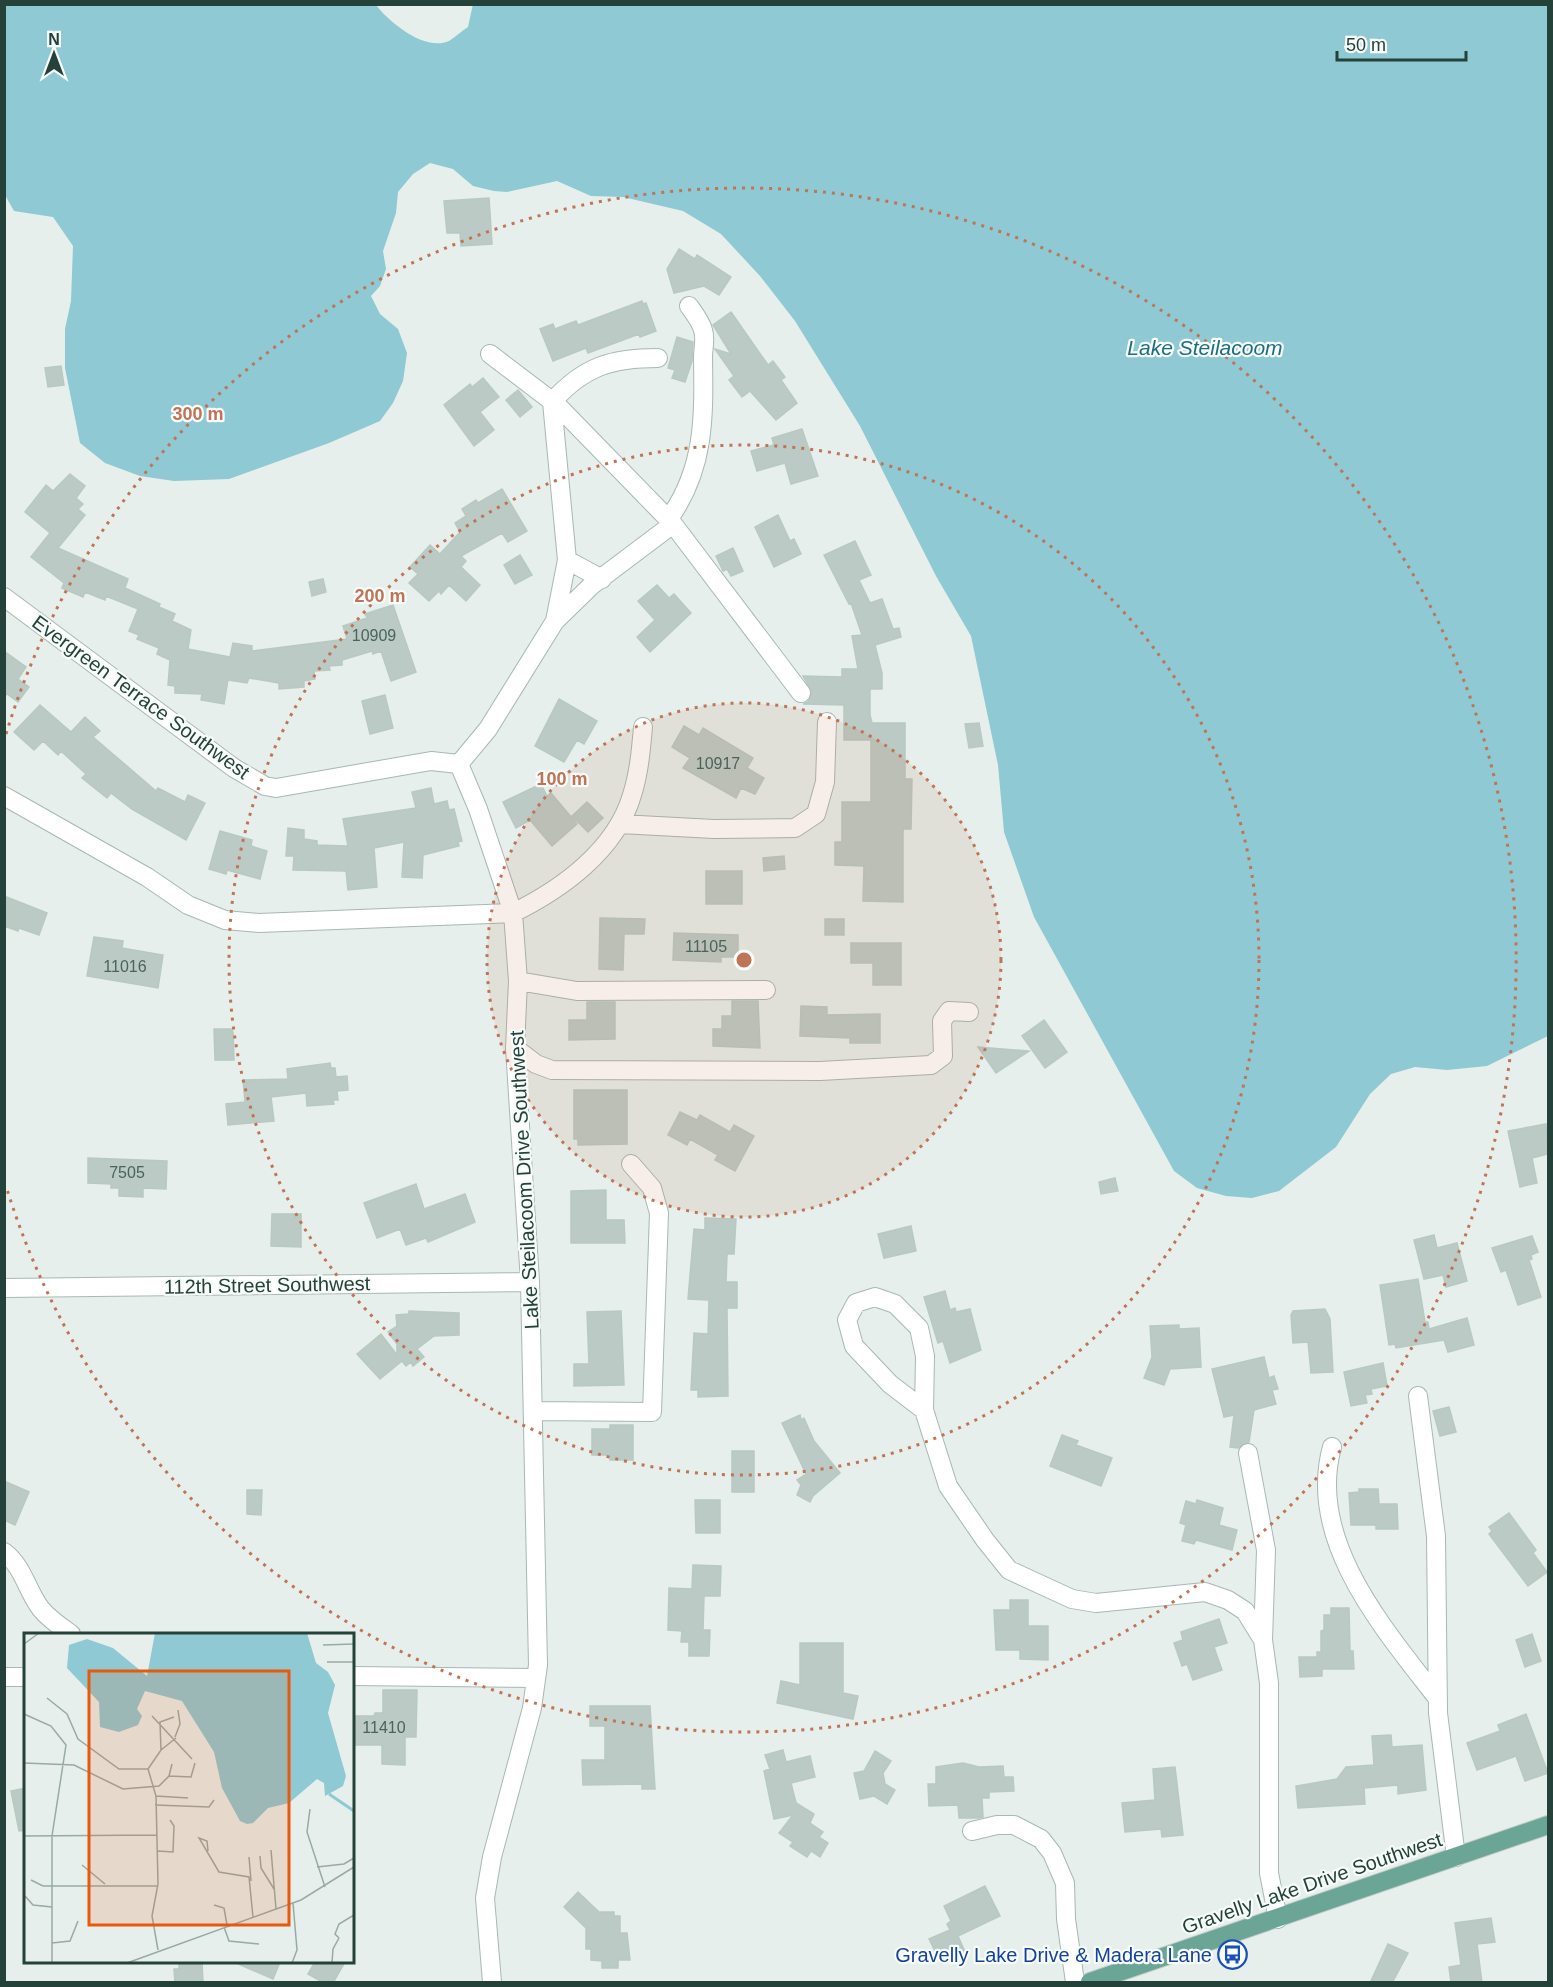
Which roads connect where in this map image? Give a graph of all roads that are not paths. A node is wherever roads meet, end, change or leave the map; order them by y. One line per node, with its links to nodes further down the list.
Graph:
1 (689, 306): 5 (street)
2 (490, 354): 4 (street)
3 (658, 358): 4 (street)
4 (552, 402): 5 (street); 6 (street)
5 (670, 522): 7 (street); 10 (street)
6 (567, 560): 7 (street); 9 (street)
7 (602, 579): 9 (street)
8 (4, 597): 13 (street, Evergreen Terrace Southwest)
9 (555, 621): 13 (street)
10 (801, 693)
11 (827, 722): 15 (street)
12 (643, 727): 15 (street)
13 (459, 764): 16 (street, Lake Steilacoom Drive Southwest)
14 (4, 796): 16 (street)
15 (620, 824): 16 (street)
16 (513, 913): 17 (street, Lake Steilacoom Drive Southwest)
17 (518, 981): 18 (street); 20 (street, Lake Steilacoom Drive Southwest)
18 (766, 990)
19 (969, 1012): 20 (street)
20 (515, 1048): 22 (street, Lake Steilacoom Drive Southwest)
21 (631, 1164): 26 (street)
22 (530, 1282): 23 (street, 112th Street Southwest); 26 (street, Lake Steilacoom Drive Southwest)
23 (4, 1288)
24 (1418, 1396): 36 (street)
25 (924, 1410): 25 (street); 31 (street)
26 (533, 1411): 35 (street, Lake Steilacoom Drive Southwest)
27 (1332, 1447): 36 (street)
28 (1248, 1453): 31 (street)
29 (4, 1552): 30 (street)
30 (69, 1633)
31 (1263, 1640): 40 (street)
32 (354, 1676): 35 (street)
33 (4, 1677): 34 (street)
34 (24, 1677)
35 (535, 1678): 41 (street, Lake Steilacoom Drive Southwest)
36 (1438, 1699): 39 (street)
37 (1548, 1825): 39 (main road, Gravelly Lake Drive Southwest)
38 (972, 1831): 42 (street)
39 (1456, 1857): 40 (main road, Gravelly Lake Drive Southwest)
40 (1278, 1919): 43 (main road, Gravelly Lake Drive Southwest)
41 (492, 1983)
42 (1075, 1983)
43 (1090, 1983)

